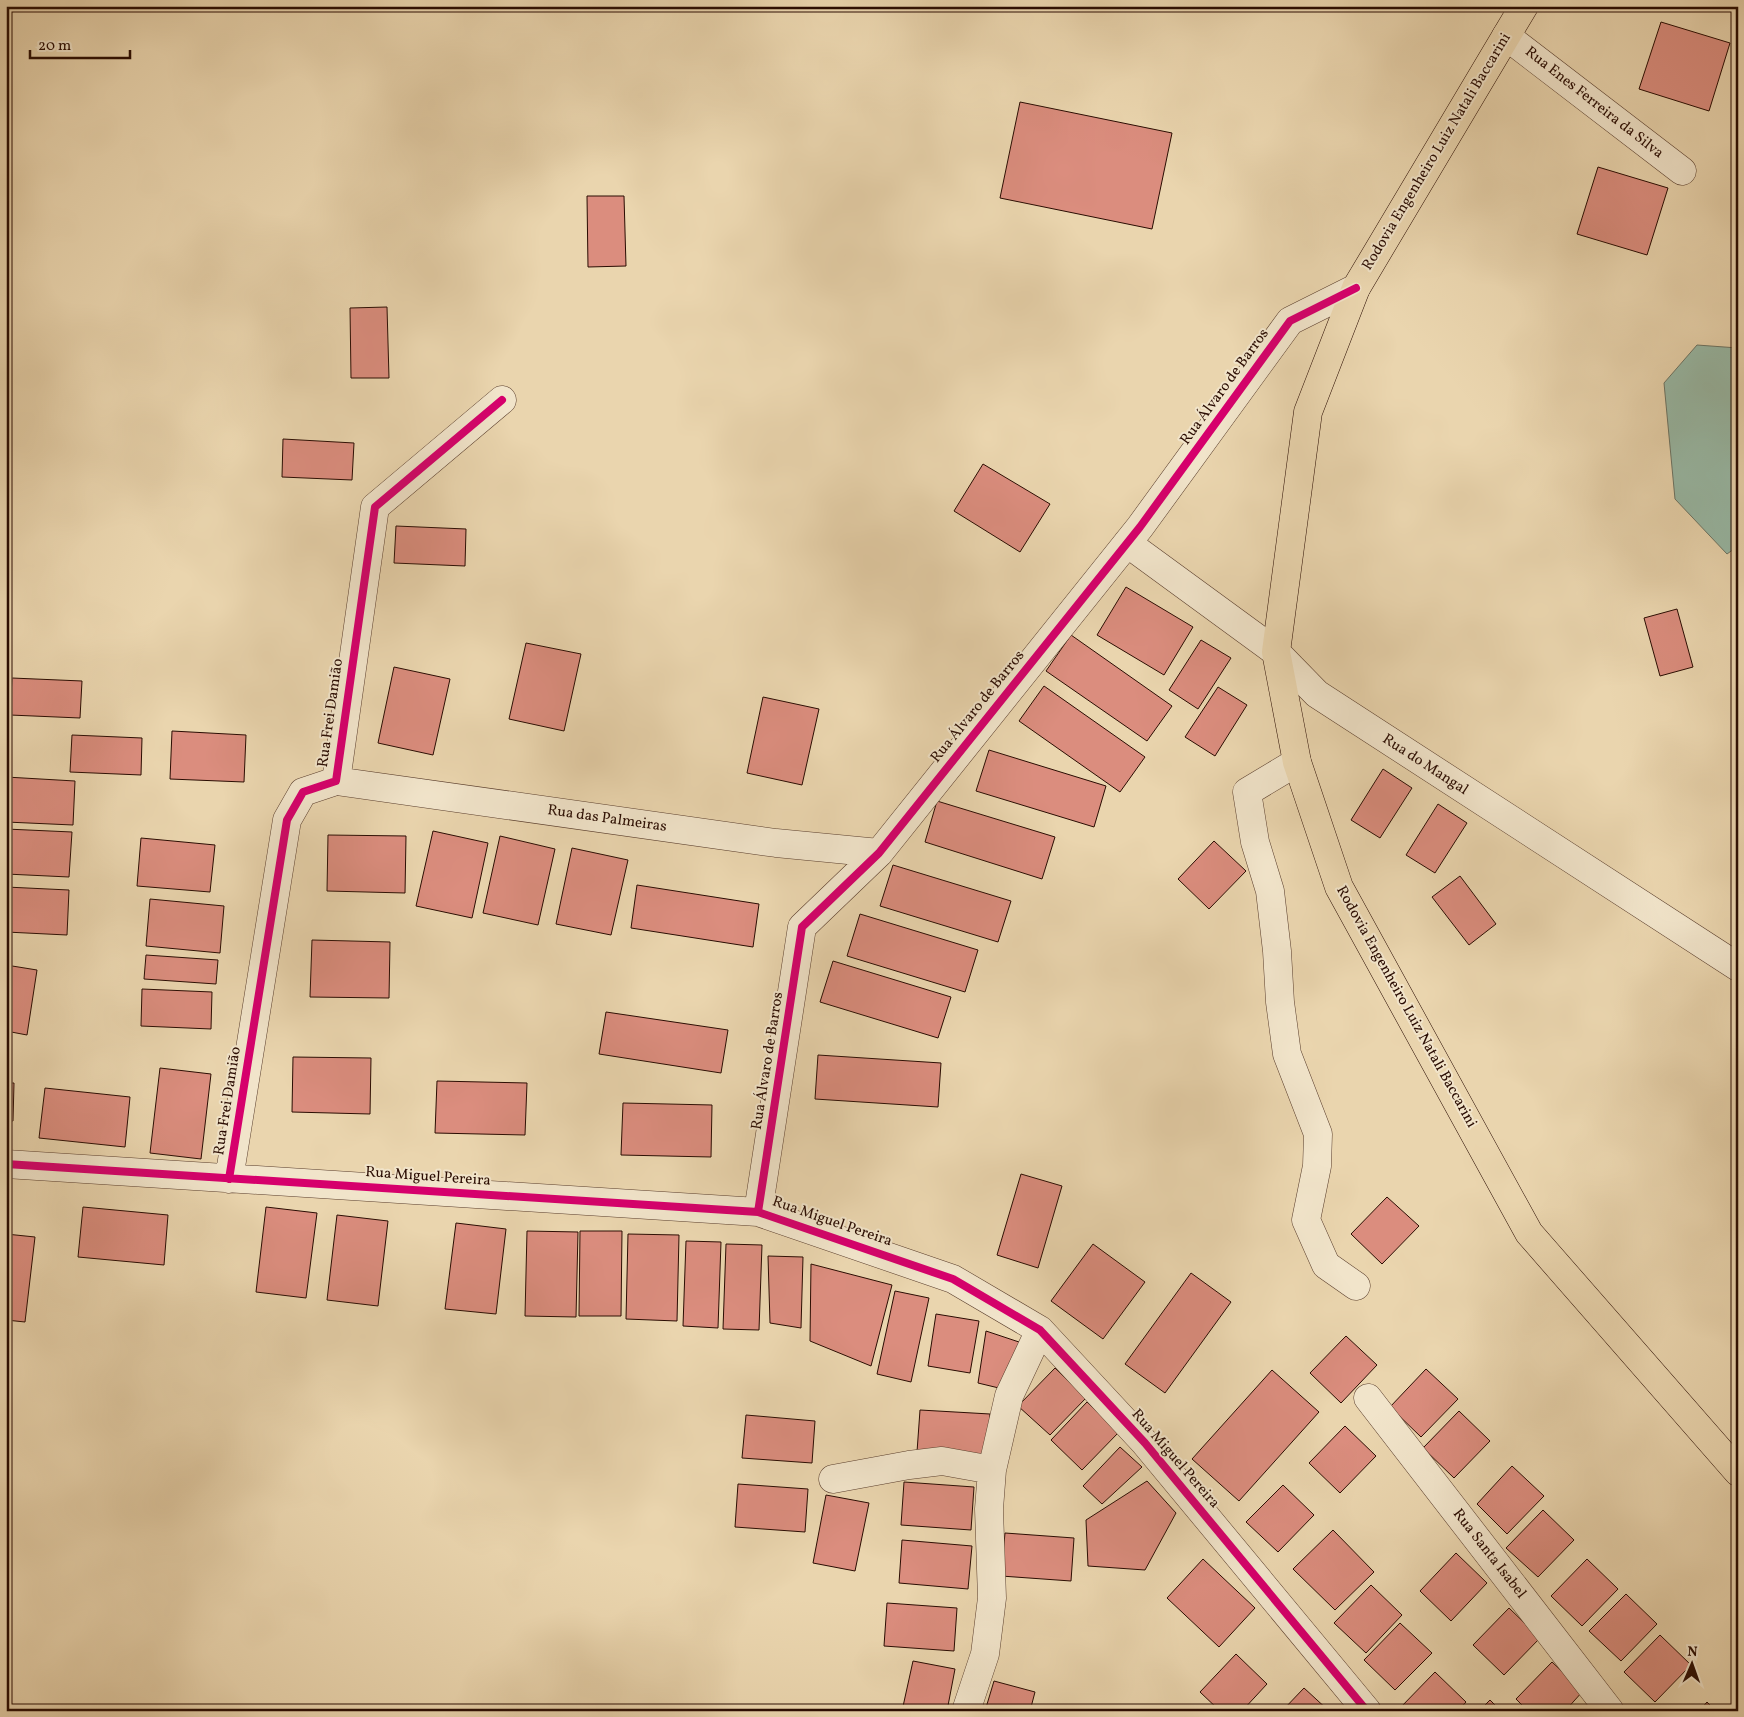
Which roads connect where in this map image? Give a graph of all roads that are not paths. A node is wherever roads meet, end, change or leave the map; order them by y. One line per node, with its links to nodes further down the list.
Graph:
1 (1524, 6): 2 (main road, Rodovia Engenheiro Luiz Natali Baccarini)
2 (1506, 36): 3 (street, Rua Enes Ferreira da Silva); 4 (main road, Rodovia Engenheiro Luiz Natali Baccarini)
3 (1682, 170)
4 (1356, 288): 6 (street, Rua Álvaro de Barros); 7 (main road, Rodovia Engenheiro Luiz Natali Baccarini)
5 (502, 400): 9 (street, Rua Frei Damião)
6 (1127, 543): 7 (street, Rua do Mangal); 10 (street, Rua Álvaro de Barros)
7 (1276, 652): 8 (main road, Rodovia Engenheiro Luiz Natali Baccarini); 11 (street, Rua do Mangal)
8 (1298, 762): 15 (street); 19 (main road, Rodovia Engenheiro Luiz Natali Baccarini)
9 (336, 781): 10 (street, Rua das Palmeiras); 13 (street, Rua Frei Damião)
10 (879, 853): 14 (street, Rua Álvaro de Barros)
11 (1738, 967)
12 (6, 1164): 13 (street, Rua Miguel Pereira)
13 (229, 1179): 14 (street, Rua Miguel Pereira)
14 (758, 1212): 16 (street, Rua Miguel Pereira)
15 (1356, 1286)
16 (1040, 1330): 18 (street); 22 (street, Rua Miguel Pereira)
17 (1368, 1398): 23 (street, Rua Santa Isabel)
18 (992, 1470): 20 (street); 21 (street)
19 (1738, 1472)
20 (833, 1479)
21 (966, 1711)
22 (1367, 1711)
23 (1610, 1711)

